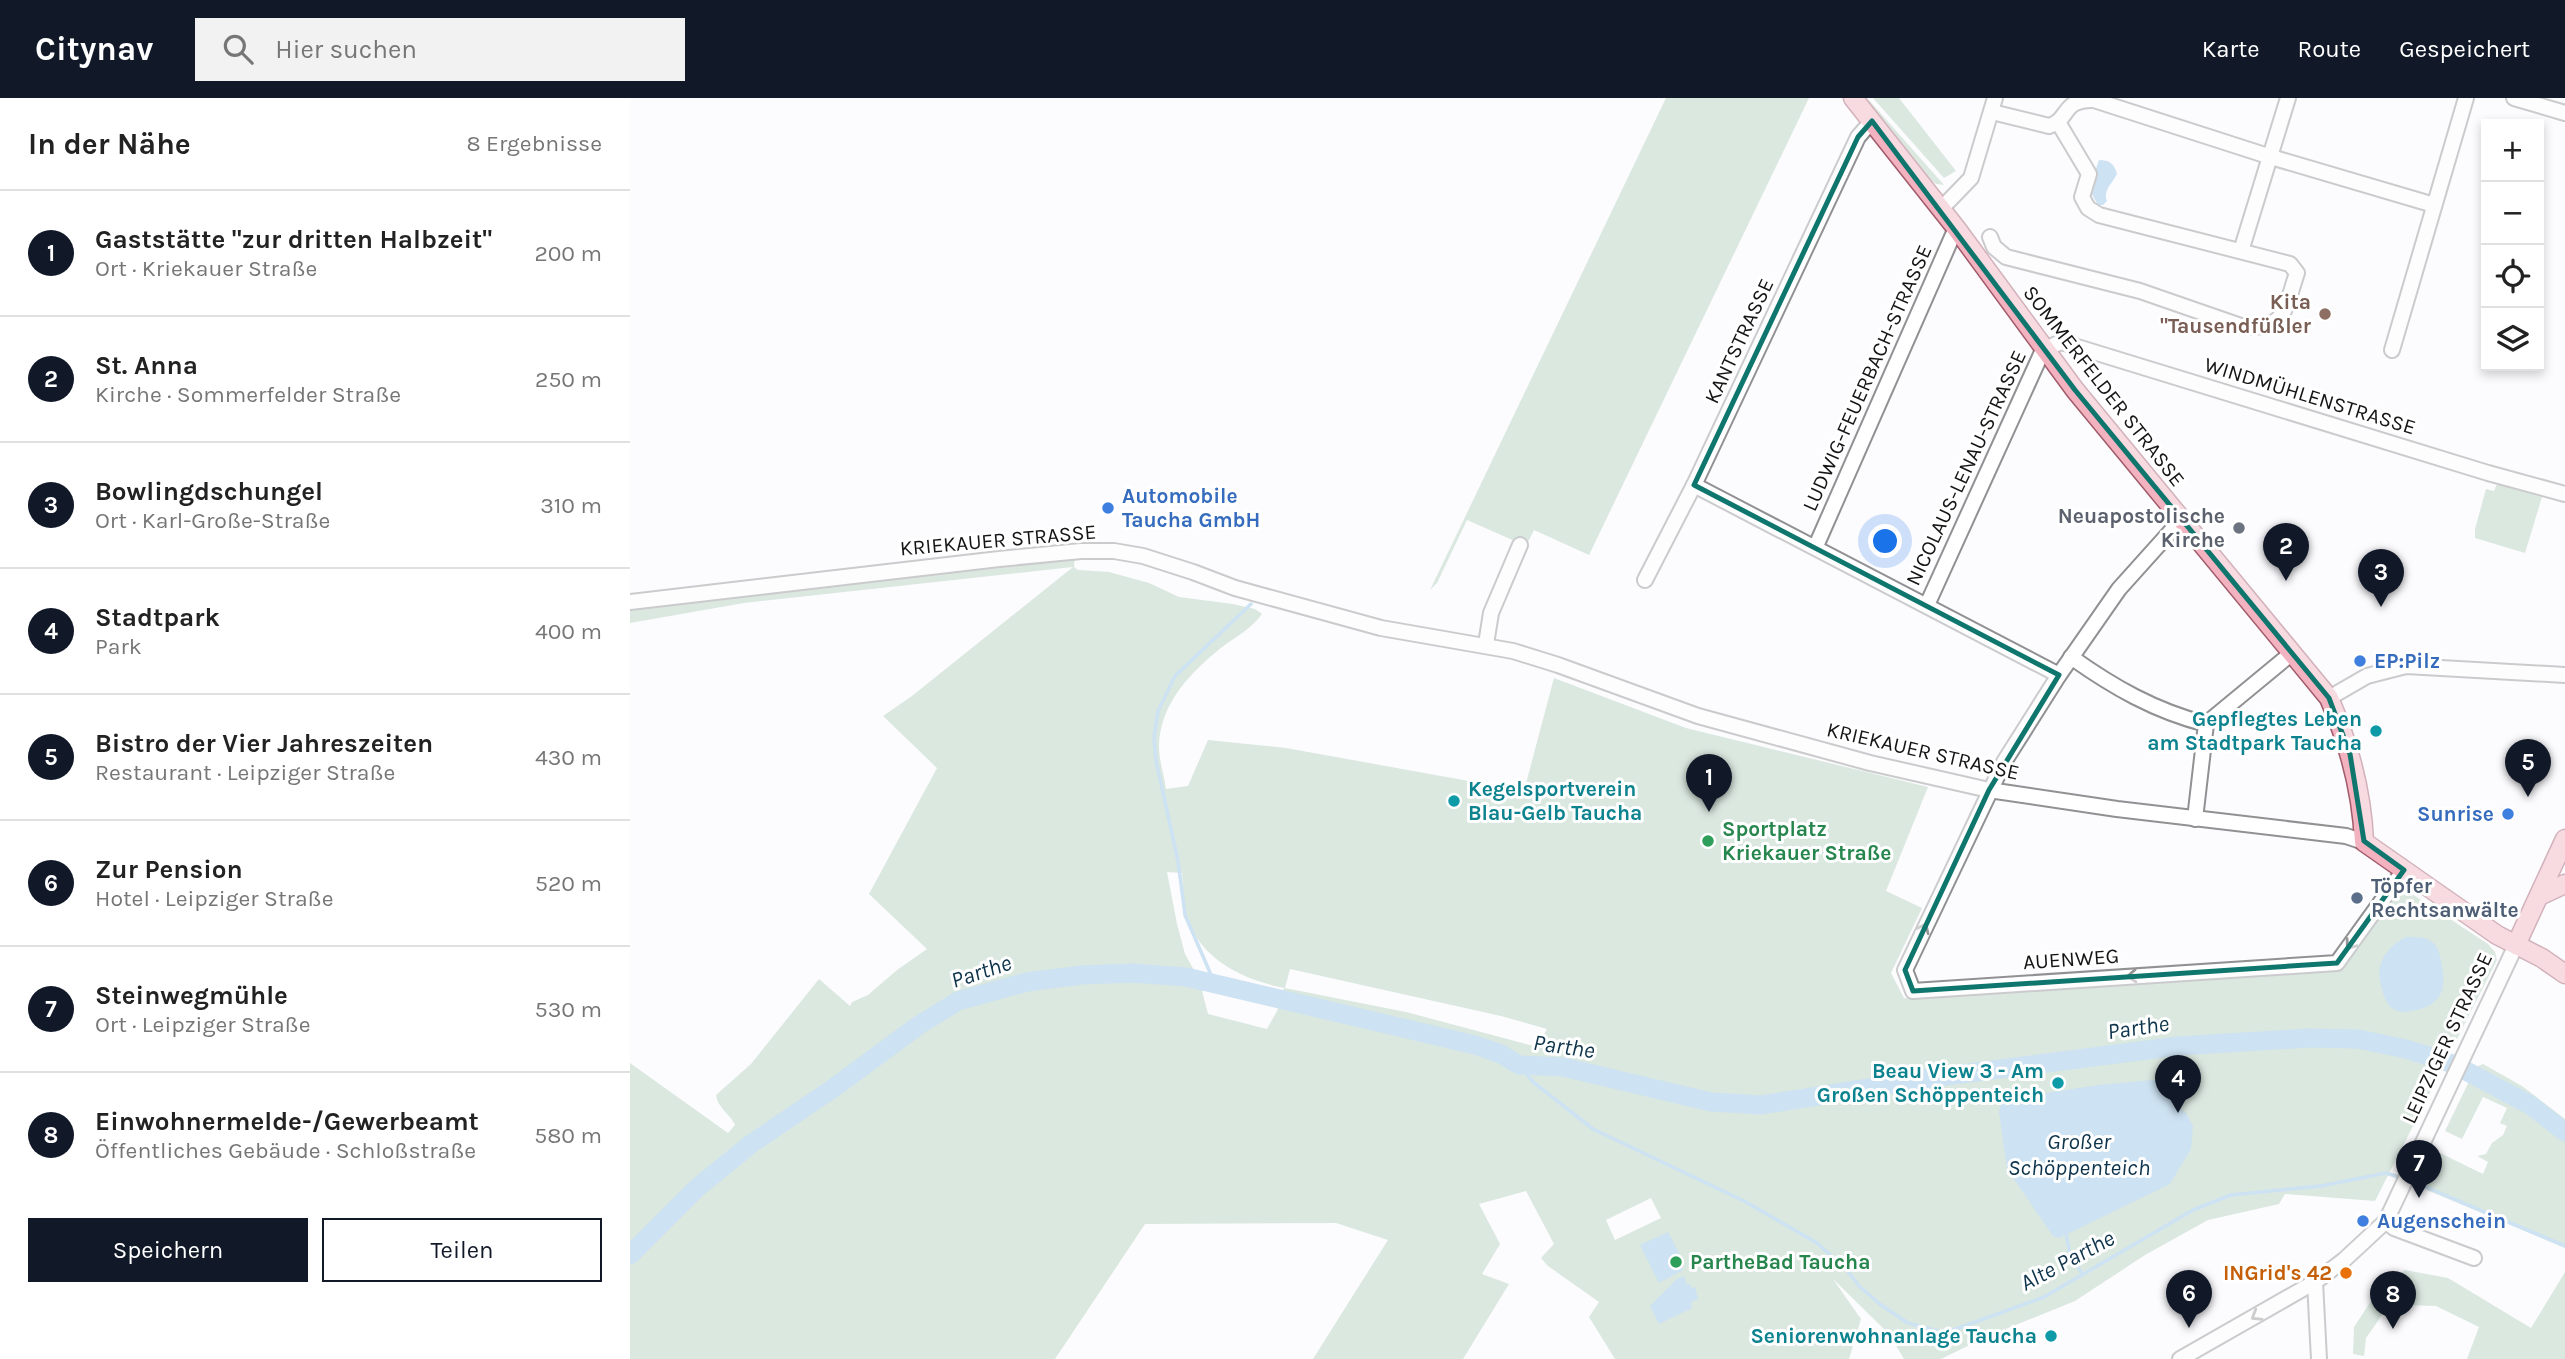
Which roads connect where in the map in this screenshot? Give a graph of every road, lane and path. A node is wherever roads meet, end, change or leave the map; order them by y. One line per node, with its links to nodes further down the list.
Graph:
1 (1853, 98): 7 (main road, SOMMERFELDER STRASSE)
2 (2288, 98): 9 (street)
3 (2466, 98): 10 (street)
4 (2514, 98): 6 (street)
5 (1993, 105): 8 (street); 11 (street)
6 (2565, 113)
7 (1872, 121): 11 (main road, SOMMERFELDER STRASSE); 17 (street, KANTSTRASSE)
8 (2058, 122): 9 (street); 14 (street)
9 (2271, 157): 10 (street); 14 (street)
10 (2434, 205): 16 (street)
11 (1941, 209): 12 (main road, SOMMERFELDER STRASSE)
12 (1956, 228): 15 (main road, SOMMERFELDER STRASSE); 21 (street, LUDWIG-FEUERBACH-STRASSE)
13 (1990, 237): 14 (street)
14 (2241, 251)
15 (2043, 350): 18 (street, WINDMÜHLENSTRASSE); 19 (main road, SOMMERFELDER STRASSE); 24 (street, NICOLAUS-LENAU-STRASSE)
16 (2392, 350)
17 (1694, 485): 21 (street); 22 (street, KANTSTRASSE)
18 (2565, 494)
19 (2181, 520): 26 (main road, SOMMERFELDER STRASSE); 27 (street)
20 (1520, 545): 25 (street)
21 (1816, 546): 24 (street)
22 (1645, 580)
23 (630, 601): 25 (street, KRIEKAUER STRASSE)
24 (1927, 605): 28 (street)
25 (1486, 644): 32 (street, KRIEKAUER STRASSE)
26 (2292, 653): 30 (main road, SOMMERFELDER STRASSE); 31 (street)
27 (2071, 657): 28 (street); 31 (street)
28 (2059, 675): 32 (street)
29 (2565, 675): 30 (street)
30 (2329, 698): 35 (main road, SOMMERFELDER STRASSE)
31 (2206, 724): 33 (street)
32 (1989, 790): 33 (street, KRIEKAUER STRASSE); 36 (street, AUENWEG, one-way to 32)
33 (2194, 819): 35 (street, KRIEKAUER STRASSE)
34 (2565, 839): 38 (main road, LEIPZIGER STRASSE)
35 (2364, 842): 36 (main road)
36 (2404, 870): 39 (main road)
37 (2565, 884): 38 (main road)
38 (2539, 896): 39 (main road, LEIPZIGER STRASSE)
39 (2516, 945): 40 (main road); 41 (street, LEIPZIGER STRASSE)
40 (2565, 974)
41 (2386, 1221): 42 (street); 43 (street, LEIPZIGER STRASSE)
42 (2474, 1258)
43 (2315, 1282): 44 (street, LEIPZIGER STRASSE, one-way to 44); 45 (street)
44 (2180, 1359)
45 (2319, 1359)

